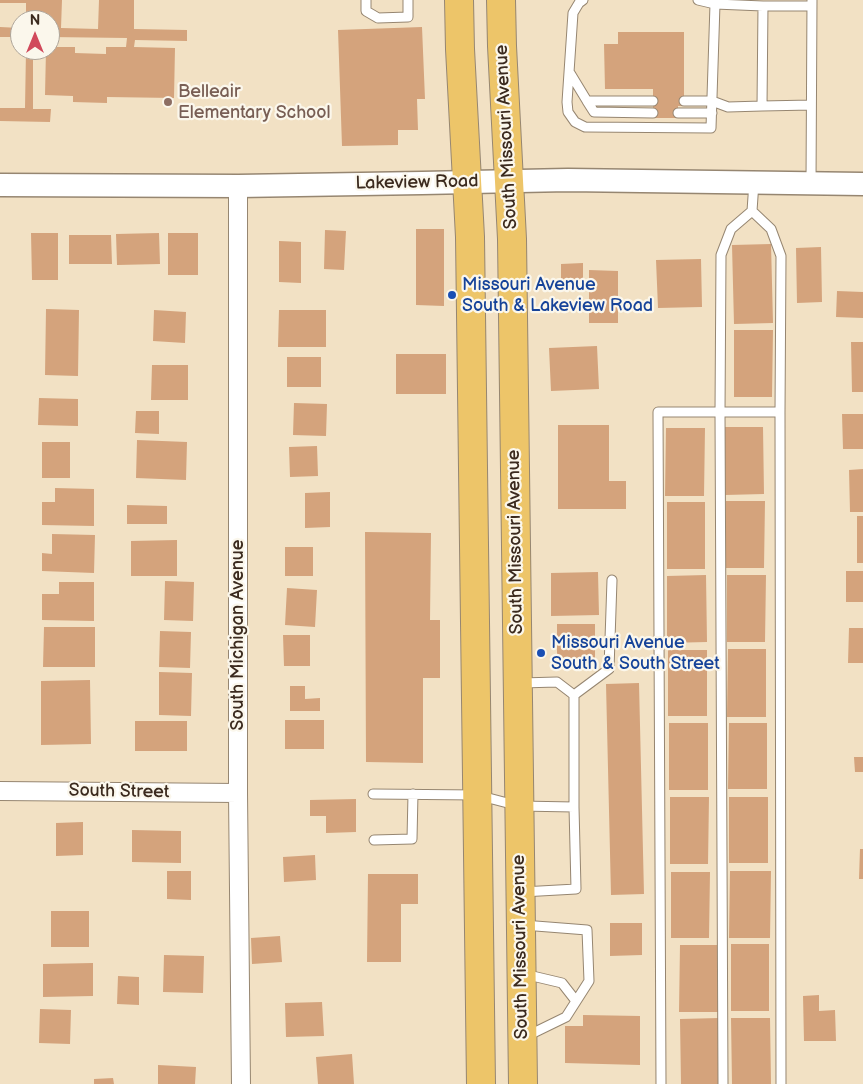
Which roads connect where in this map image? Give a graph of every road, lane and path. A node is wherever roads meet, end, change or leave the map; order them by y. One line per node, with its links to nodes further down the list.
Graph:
1 (366, 0): 2 (lane)
2 (408, 0)
3 (459, 0): 20 (main road)
4 (501, 0): 21 (main road, South Missouri Avenue)
5 (583, 0): 10 (lane)
6 (698, 0): 8 (lane)
7 (812, 3): 9 (lane); 15 (lane)
8 (715, 4): 9 (lane); 14 (lane)
9 (763, 6): 16 (lane)
10 (570, 72): 11 (lane); 19 (lane)
11 (587, 101): 12 (lane); 17 (lane)
12 (653, 101)
13 (684, 101): 14 (lane)
14 (712, 101): 16 (lane); 19 (lane)
15 (811, 105): 16 (lane); 23 (lane)
16 (762, 106)
17 (653, 113)
18 (678, 113): 19 (lane)
19 (712, 113)
20 (467, 182): 21 (street, Lakeview Road); 26 (street, Lakeview Road); 37 (main road)
21 (509, 182): 22 (street, Lakeview Road); 31 (main road, South Missouri Avenue)
22 (754, 182): 23 (street, Lakeview Road); 27 (lane)
23 (811, 183): 24 (street, Lakeview Road)
24 (863, 184)
25 (0, 186): 26 (street, Lakeview Road)
26 (238, 186): 34 (street, South Michigan Avenue)
27 (752, 211): 28 (lane); 29 (lane)
28 (720, 412): 29 (lane); 49 (lane); 50 (lane)
29 (780, 412): 51 (lane)
30 (612, 580): 32 (lane)
31 (517, 683): 32 (lane); 38 (main road, South Missouri Avenue)
32 (574, 696): 39 (lane)
33 (0, 790): 34 (street, South Street)
34 (238, 793): 46 (street, South Michigan Avenue)
35 (373, 794): 36 (lane)
36 (413, 794): 37 (lane); 40 (lane)
37 (477, 795): 38 (lane); 47 (main road)
38 (518, 806): 39 (lane); 41 (main road, South Missouri Avenue)
39 (574, 807): 41 (lane)
40 (374, 840)
41 (519, 892): 42 (main road, South Missouri Avenue)
42 (520, 925): 43 (main road, South Missouri Avenue); 44 (lane)
43 (521, 973): 44 (lane); 45 (main road, South Missouri Avenue)
44 (576, 1001): 45 (lane)
45 (522, 1039): 48 (main road, South Missouri Avenue)
46 (240, 1084)
47 (481, 1084)
48 (523, 1084)
49 (660, 1084)
50 (723, 1084)
51 (782, 1084)

